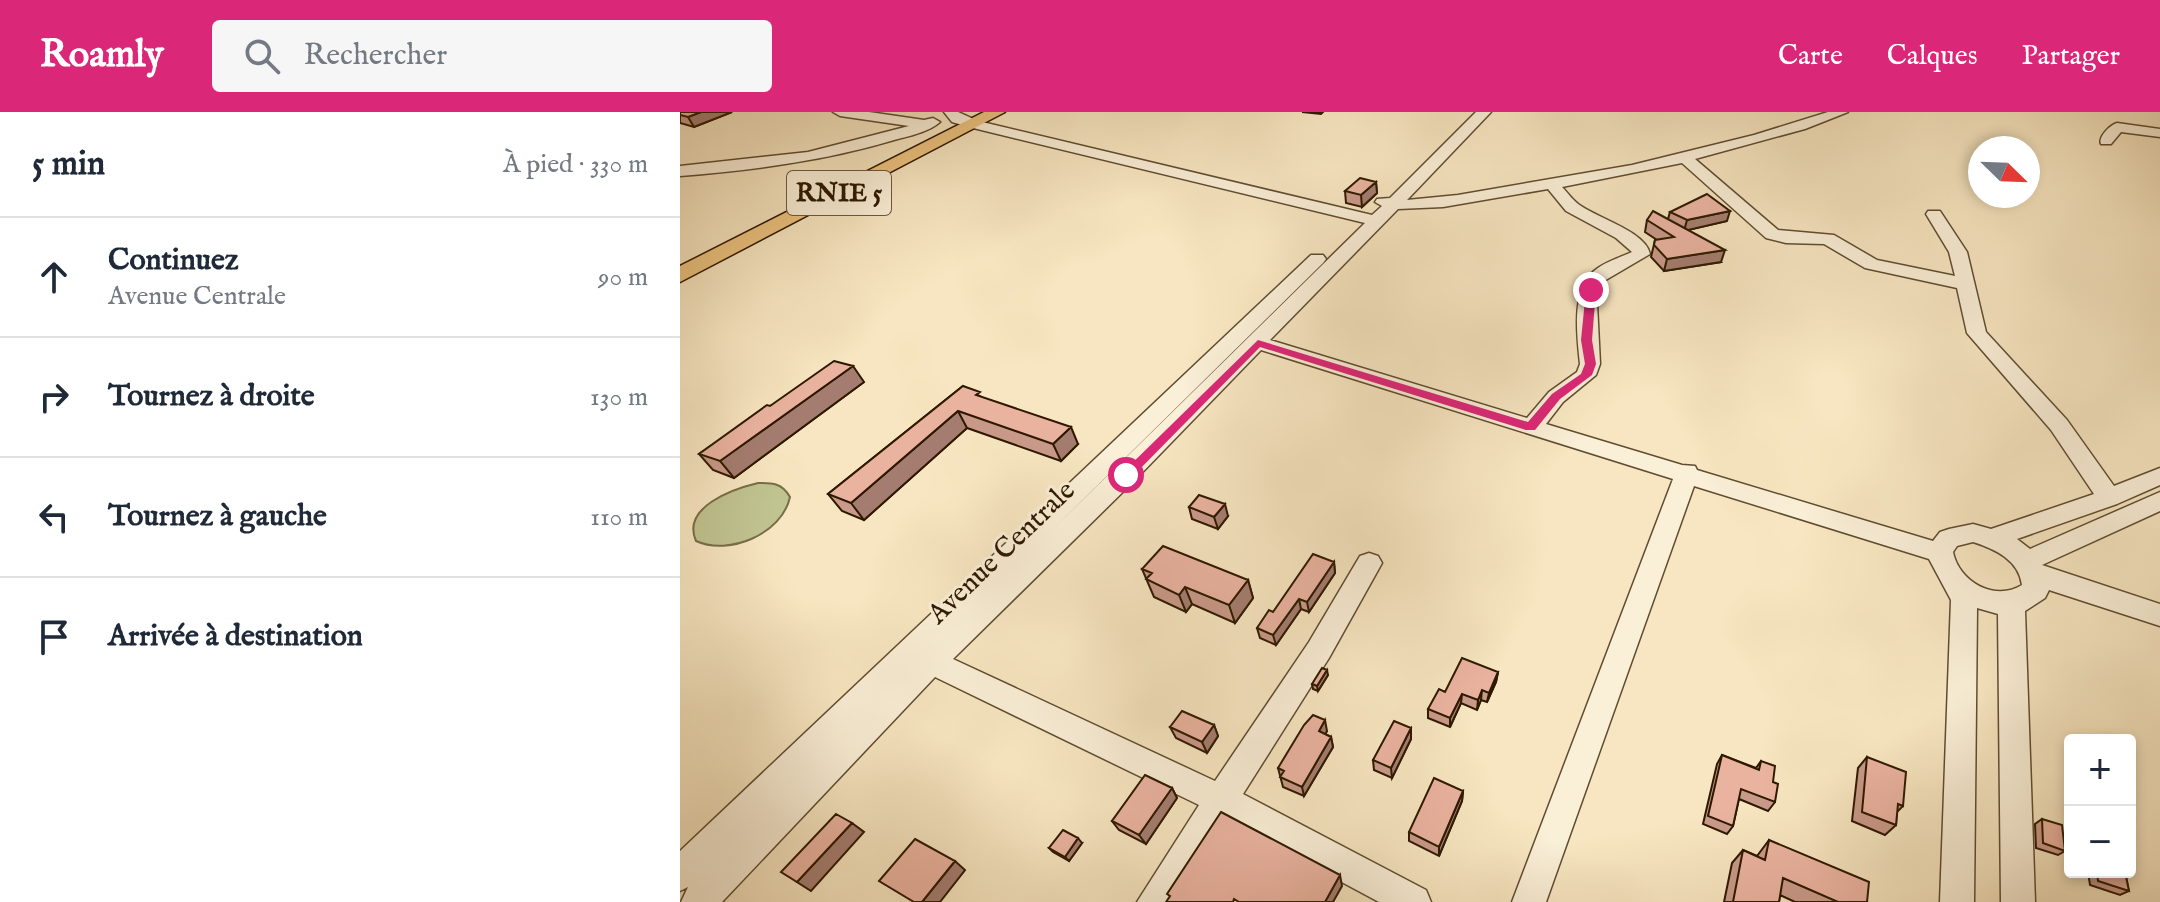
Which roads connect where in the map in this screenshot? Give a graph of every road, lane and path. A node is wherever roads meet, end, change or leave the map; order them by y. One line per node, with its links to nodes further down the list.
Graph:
1 (840, 112): 6 (street)
2 (997, 112): 5 (main road, RNIE 5)
3 (1841, 112): 9 (street)
4 (1472, 113): 12 (street, Avenue Centrale)
5 (961, 118): 6 (street); 12 (street); 14 (main road, RNIE 5)
6 (933, 122): 10 (street)
7 (2160, 133): 8 (street)
8 (2106, 141)
9 (1684, 157): 11 (street); 15 (street)
10 (680, 173)
11 (1552, 184): 12 (street); 17 (street)
12 (1377, 211): 16 (street, Avenue Centrale); 31 (street, Avenue Centrale)
13 (1934, 214): 15 (street)
14 (680, 275)
15 (1965, 284): 20 (street)
16 (1258, 343): 17 (street); 29 (street, Avenue Centrale)
17 (1531, 427): 18 (street)
18 (1687, 472): 23 (street); 35 (street)
19 (2160, 476): 20 (street)
20 (2109, 498): 22 (street)
21 (2160, 501): 25 (street)
22 (1992, 538): 23 (street); 25 (street)
23 (1937, 552): 26 (street)
24 (1369, 563): 30 (street)
25 (2031, 569): 27 (street); 28 (street)
26 (1951, 581): 27 (street); 36 (street)
27 (2011, 605): 37 (street)
28 (2160, 615)
29 (931, 662): 30 (street); 32 (street, Avenue Centrale)
30 (1220, 799): 33 (street); 34 (street)
31 (680, 874)
32 (698, 902)
33 (1154, 902)
34 (1414, 902)
35 (1529, 902)
36 (1957, 902)
37 (2018, 902)

